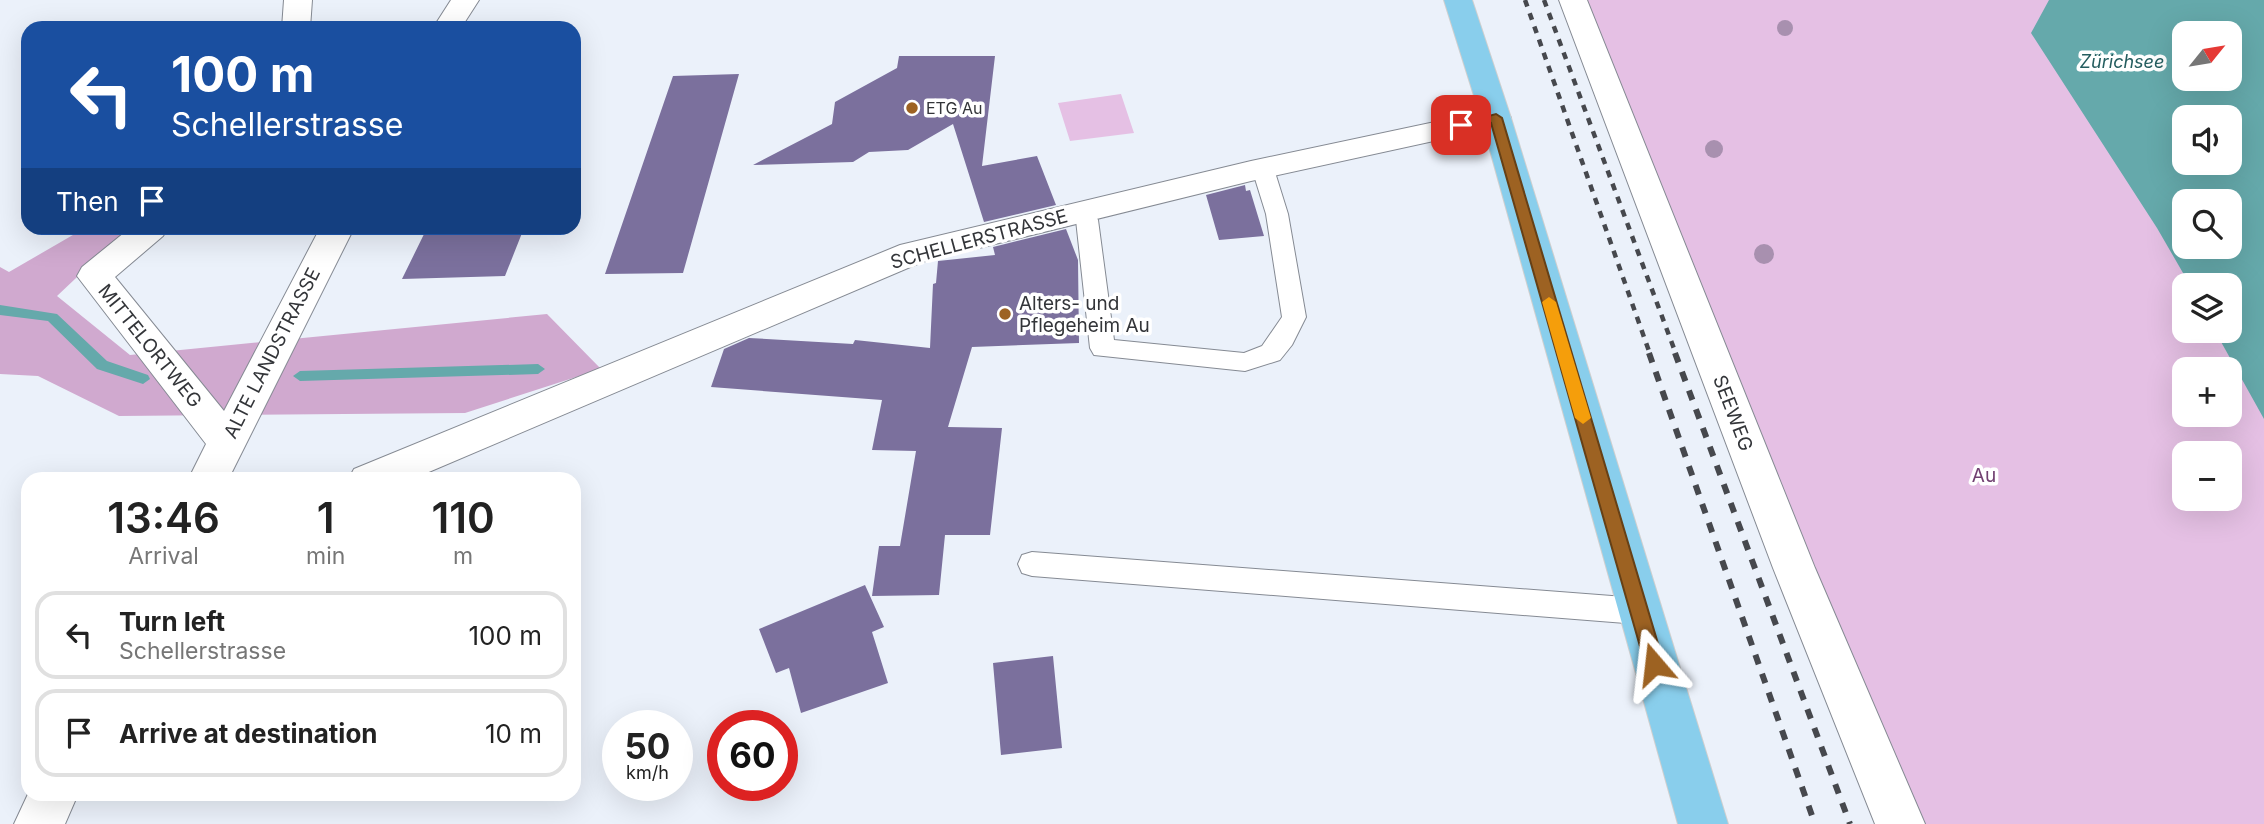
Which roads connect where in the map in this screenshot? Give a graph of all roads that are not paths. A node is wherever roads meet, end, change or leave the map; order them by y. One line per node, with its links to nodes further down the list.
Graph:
1 (298, 0): 5 (street)
2 (465, 0): 6 (street)
3 (1458, 0): 7 (main road)
4 (1573, 0): 20 (street, SEEWEG)
5 (296, 21)
6 (452, 21)
7 (1496, 118): 8 (street, SCHELLERSTRASSE); 16 (main road)
8 (1263, 169): 9 (street, SCHELLERSTRASSE); 9 (lane)
9 (1083, 211): 14 (street, SCHELLERSTRASSE)
10 (144, 235): 12 (street, MITTELORTWEG)
11 (333, 235): 12 (street, ALTE LANDSTRASSE)
12 (227, 442): 13 (street, ALTE LANDSTRASSE)
13 (212, 472)
14 (387, 472)
15 (1032, 564): 16 (lane)
16 (1638, 611): 19 (main road)
17 (50, 801): 18 (street)
18 (39, 824)
19 (1703, 824)
20 (1900, 824)

